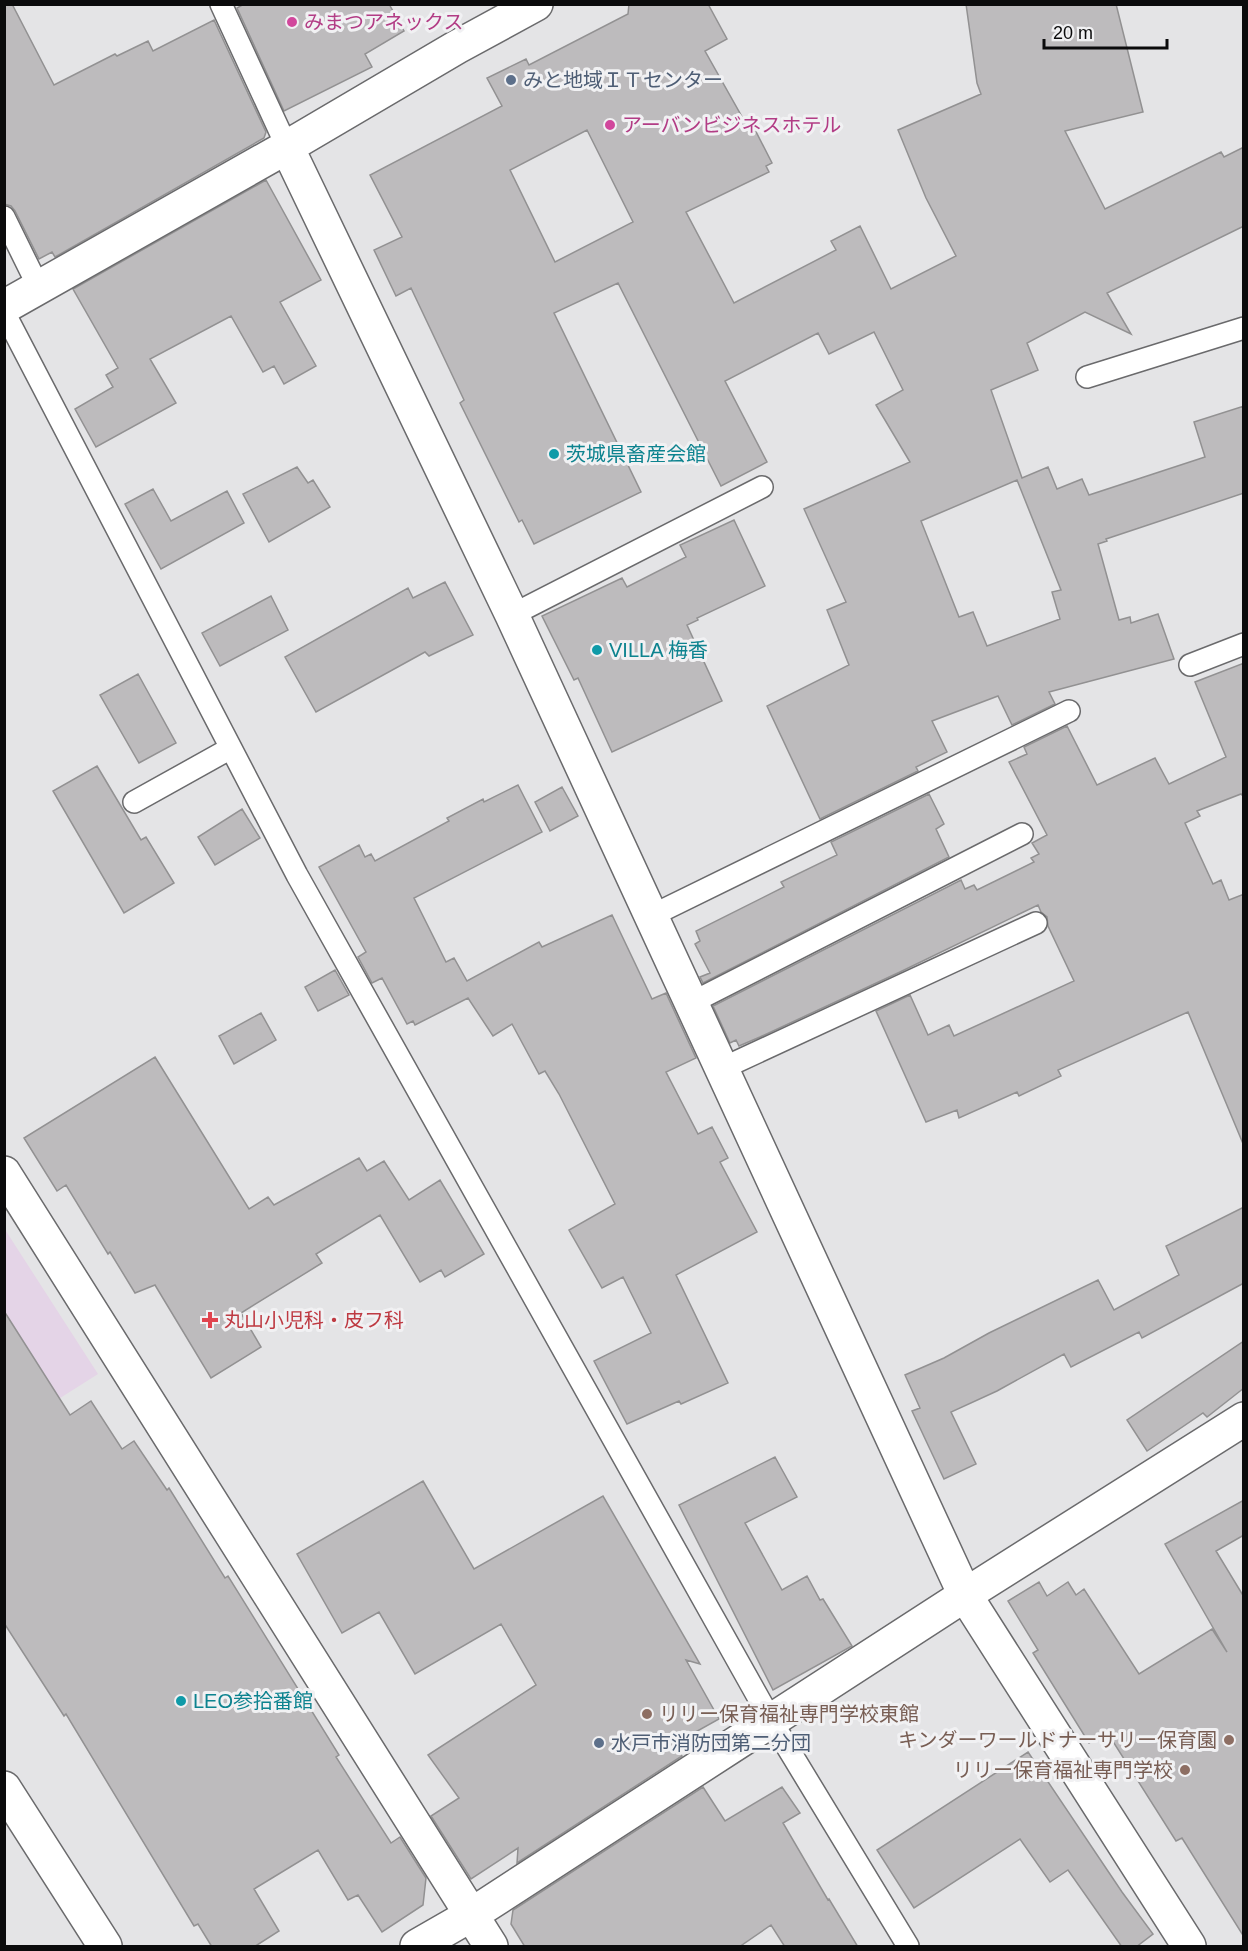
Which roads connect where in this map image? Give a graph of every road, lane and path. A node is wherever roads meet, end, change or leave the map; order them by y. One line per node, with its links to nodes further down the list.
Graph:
1 (221, 4): 3 (lane)
2 (536, 4): 3 (main road)
3 (287, 147): 5 (main road); 10 (main road)
4 (4, 217): 5 (lane)
5 (39, 288): 6 (main road)
6 (4, 310): 14 (lane)
7 (1244, 328): 8 (lane)
8 (1087, 377)
9 (762, 487): 10 (lane)
10 (512, 615): 17 (main road)
11 (1244, 644): 12 (lane)
12 (1190, 665)
13 (1069, 711): 17 (lane)
14 (231, 748): 15 (lane); 24 (lane)
15 (134, 802)
16 (1022, 834): 19 (lane)
17 (651, 916): 19 (main road)
18 (1036, 923): 20 (lane)
19 (691, 1003): 20 (main road)
20 (721, 1069): 23 (main road)
21 (4, 1173): 26 (main road)
22 (1244, 1419): 23 (main road)
23 (965, 1595): 24 (main road); 31 (main road)
24 (772, 1722): 26 (main road); 30 (lane)
25 (4, 1788): 27 (main road)
26 (471, 1915): 28 (main road); 29 (main road)
27 (105, 1947)
28 (417, 1947)
29 (491, 1947)
30 (908, 1947)
31 (1189, 1947)

